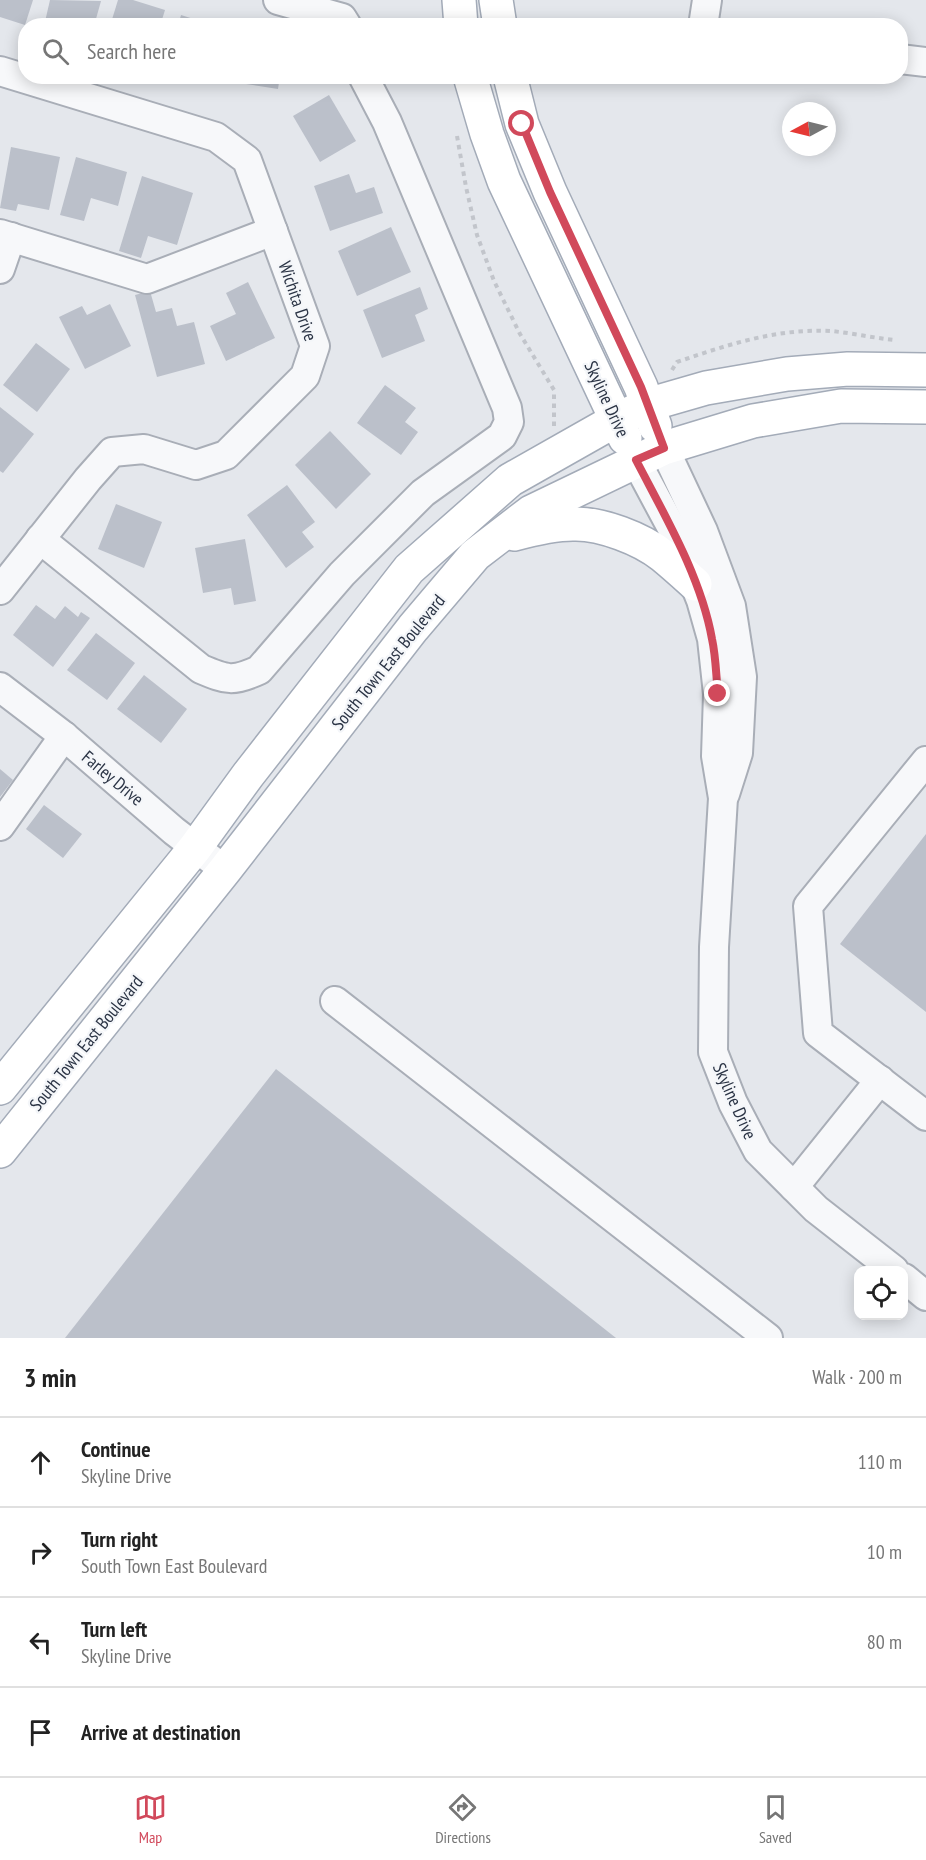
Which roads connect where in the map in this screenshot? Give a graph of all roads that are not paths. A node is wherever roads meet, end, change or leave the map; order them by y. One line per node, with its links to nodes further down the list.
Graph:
1 (278, 0): 5 (street)
2 (459, 0): 6 (main road)
3 (496, 0): 7 (main road)
4 (707, 0): 8 (street)
5 (342, 18)
6 (460, 18)
7 (499, 18)
8 (704, 18)
9 (908, 60): 10 (street)
10 (926, 62)
11 (0, 70): 12 (street, Wichita Drive)
12 (18, 76)
13 (45, 84): 17 (street, Wichita Drive)
14 (367, 84): 25 (street)
15 (472, 84): 23 (main road, Skyline Drive)
16 (512, 84): 21 (main road, Skyline Drive)
17 (273, 231): 18 (street); 25 (street, Wichita Drive)
18 (5, 235): 19 (street)
19 (0, 269)
20 (926, 370): 21 (main road)
21 (647, 405): 23 (main road); 24 (main road, Skyline Drive)
22 (926, 407): 24 (main road, South Town East Boulevard)
23 (616, 420): 24 (main road, Skyline Drive); 34 (main road)
24 (650, 454): 26 (main road, South Town East Boulevard); 27 (street, Skyline Drive); 32 (street, Skyline Drive)
25 (40, 539): 28 (street, Wichita Drive)
26 (495, 540): 27 (main road); 35 (main road, South Town East Boulevard)
27 (695, 584): 32 (street, Skyline Drive)
28 (0, 590)
29 (0, 687): 30 (street, Farley Drive)
30 (64, 736): 33 (street); 34 (street, Farley Drive)
31 (926, 761): 37 (street)
32 (723, 798): 41 (street, Skyline Drive)
33 (0, 826)
34 (195, 848): 35 (street, Farley Drive); 38 (main road)
35 (225, 870): 40 (main road, South Town East Boulevard)
36 (335, 1001): 45 (street)
37 (880, 1080): 39 (street); 41 (street)
38 (0, 1088)
39 (926, 1116)
40 (0, 1150)
41 (794, 1187): 42 (street, Skyline Drive)
42 (889, 1266)
43 (908, 1282): 44 (street)
44 (926, 1296)
45 (768, 1338)

